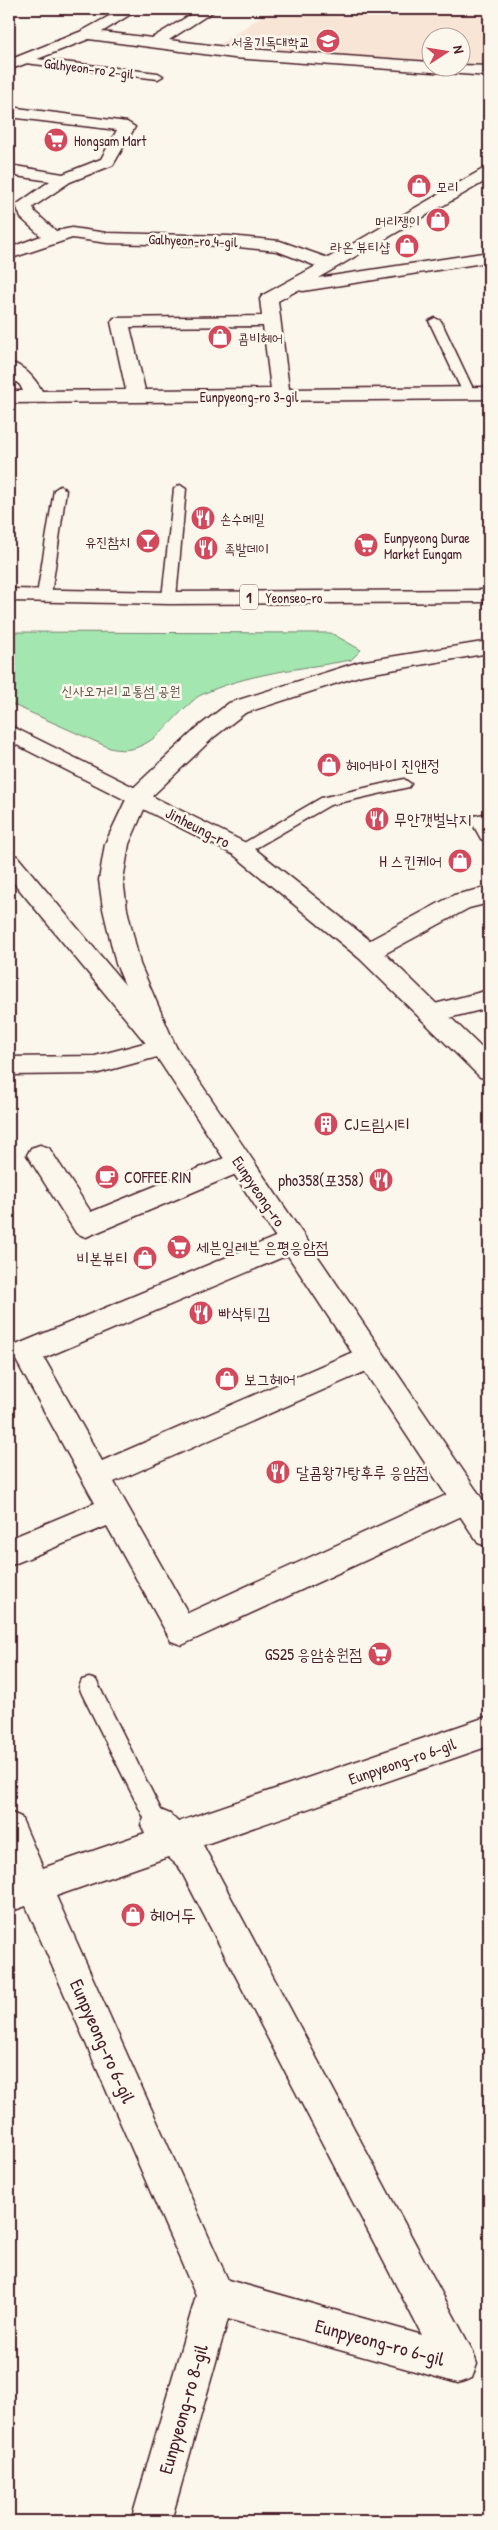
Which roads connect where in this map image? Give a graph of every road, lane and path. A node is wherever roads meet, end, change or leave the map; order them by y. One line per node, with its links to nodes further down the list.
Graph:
1 (132, 9): 3 (street, Galhyeon-ro 2-gil)
2 (210, 9): 4 (street)
3 (87, 34): 4 (street); 5 (street, Galhyeon-ro 2-gil)
4 (154, 43): 6 (street)
5 (15, 62): 9 (lane, Galhyeon-ro 2-gil)
6 (420, 66)
7 (470, 70): 8 (street)
8 (489, 71)
9 (158, 76)
10 (9, 112): 13 (street)
11 (9, 170): 13 (street)
12 (489, 172): 15 (street)
13 (64, 179): 16 (street)
14 (481, 195): 15 (street)
15 (446, 199): 19 (street)
16 (54, 238): 17 (street, Galhyeon-ro 4-gil); 19 (street, Galhyeon-ro 4-gil)
17 (9, 254)
18 (489, 257): 20 (street)
19 (330, 265): 20 (street)
20 (286, 289): 21 (street)
21 (272, 321): 26 (street); 27 (street)
22 (436, 321): 24 (lane)
23 (9, 367): 29 (street)
24 (469, 393): 25 (street, Eunpyeong-ro 3-gil); 27 (street, Eunpyeong-ro 3-gil)
25 (489, 393)
26 (137, 396): 27 (street, Eunpyeong-ro 3-gil); 29 (street, Eunpyeong-ro 3-gil)
27 (281, 396)
28 (9, 397): 29 (street, Eunpyeong-ro 3-gil)
29 (35, 397)
30 (180, 489): 35 (lane)
31 (60, 490): 33 (lane)
32 (9, 595): 33 (street, Yeonseo-ro / 1)
33 (44, 595): 35 (street, Yeonseo-ro / 1)
34 (489, 596): 35 (street, Yeonseo-ro / 1)
35 (169, 598)
36 (489, 647): 39 (street)
37 (9, 732): 39 (street, Jinheung-ro)
38 (404, 784): 42 (lane)
39 (138, 796): 42 (street, Jinheung-ro); 48 (street)
40 (489, 820): 41 (street)
41 (489, 834)
42 (242, 850): 45 (street, Jinheung-ro)
43 (9, 862): 48 (street, Eunpyeong-ro)
44 (489, 895): 45 (street)
45 (368, 952): 47 (street, Jinheung-ro)
46 (489, 999): 47 (street)
47 (432, 1013): 50 (street, Jinheung-ro)
48 (163, 1048): 49 (street); 52 (street, Eunpyeong-ro)
49 (9, 1066)
50 (489, 1070)
51 (40, 1155): 52 (street)
52 (240, 1162): 53 (street, Eunpyeong-ro)
53 (292, 1240): 54 (street, Eunpyeong-ro); 55 (street)
54 (370, 1357): 55 (street); 56 (street, Eunpyeong-ro)
55 (96, 1477): 57 (street)
56 (466, 1500): 57 (street); 58 (street, Eunpyeong-ro)
57 (114, 1509): 59 (street)
58 (489, 1534)
59 (9, 1553)
60 (89, 1686): 63 (lane)
61 (489, 1731): 63 (street, Eunpyeong-ro 6-gil)
62 (9, 1828): 64 (street, Eunpyeong-ro 6-gil)
63 (166, 1832): 64 (street, Eunpyeong-ro 6-gil); 65 (street, Eunpyeong-ro 6-gil)
64 (22, 1891): 65 (street, Eunpyeong-ro 6-gil)
65 (215, 2296): 66 (street, Eunpyeong-ro 8-gil)
66 (151, 2521)

